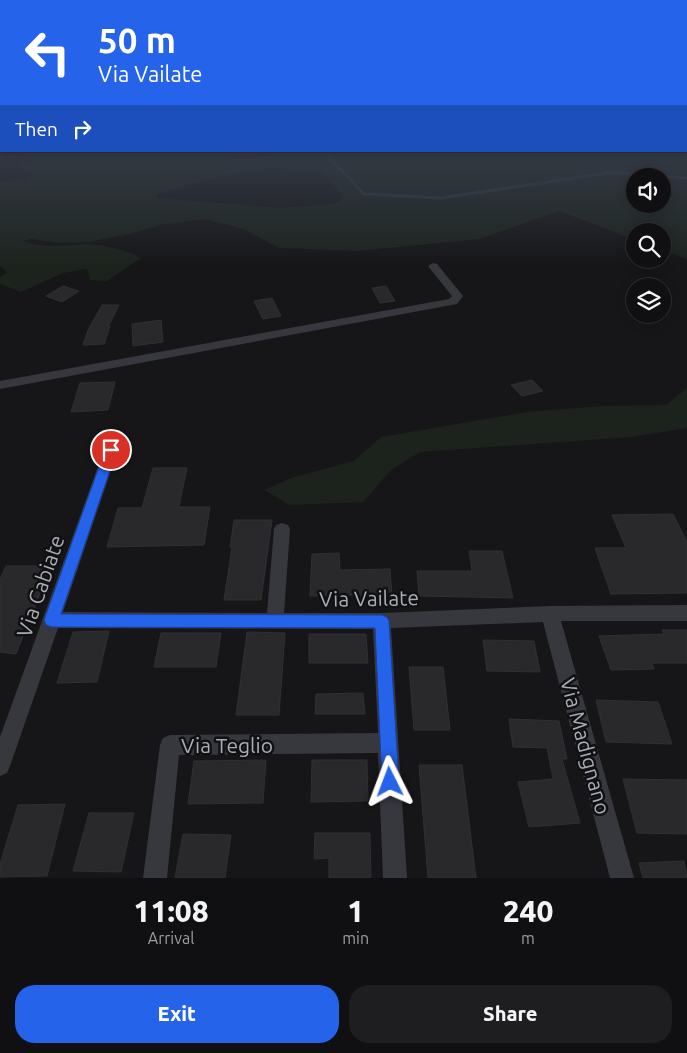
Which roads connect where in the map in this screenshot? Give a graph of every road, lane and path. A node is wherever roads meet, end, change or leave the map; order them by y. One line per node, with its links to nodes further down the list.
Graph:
1 (433, 266): 2 (street)
2 (0, 385)
3 (111, 450): 7 (street, Via Cabiate)
4 (282, 529): 8 (street)
5 (687, 613): 6 (street, Via Vailate)
6 (550, 614): 9 (street, Via Vailate); 15 (street, Via Madignano)
7 (52, 620): 8 (street, Via Vailate); 10 (street, Via Cabiate)
8 (275, 621): 9 (street, Via Vailate)
9 (382, 621): 11 (street)
10 (6, 731): 12 (street, Via Cabiate)
11 (388, 744): 13 (street, Via Teglio); 14 (street)
12 (0, 766)
13 (155, 878)
14 (395, 878)
15 (622, 878)

